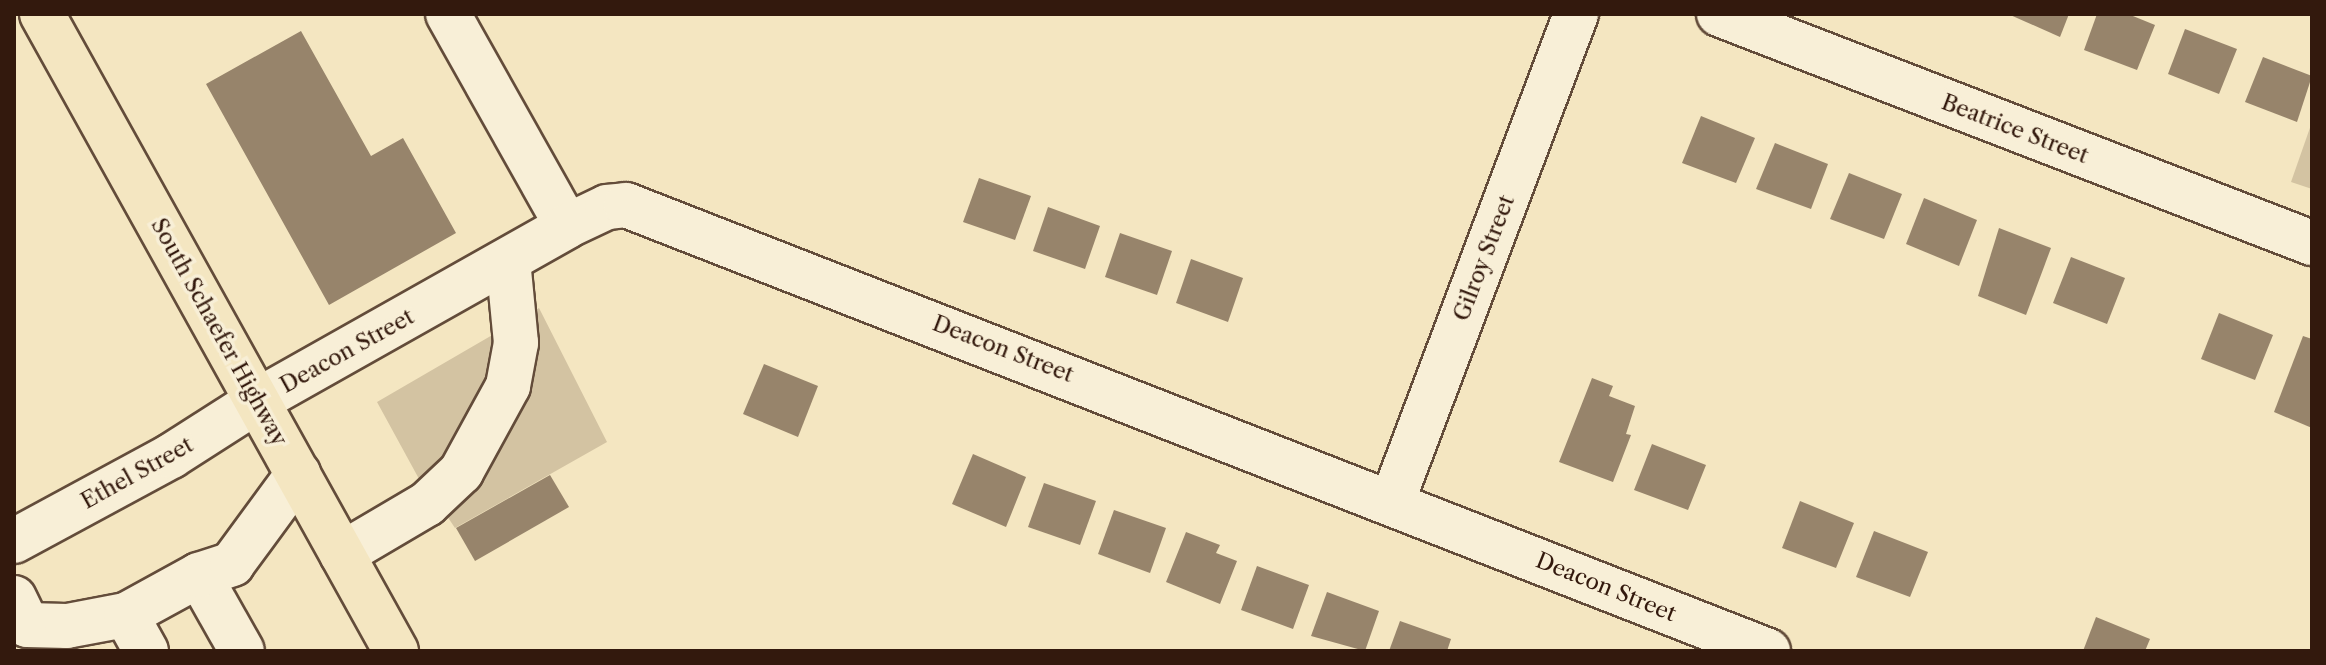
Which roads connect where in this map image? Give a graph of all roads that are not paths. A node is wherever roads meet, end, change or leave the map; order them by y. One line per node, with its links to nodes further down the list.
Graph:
1 (42, 14): 8 (main road, South Schaefer Highway)
2 (448, 14): 5 (street)
3 (1576, 14): 10 (street, Gilroy Street)
4 (1719, 14): 6 (street, Beatrice Street)
5 (567, 226): 7 (street, Deacon Street); 10 (street, Deacon Street)
6 (2312, 243)
7 (508, 260): 8 (street, Deacon Street); 12 (street)
8 (257, 401): 9 (main road, South Schaefer Highway); 11 (street, Ethel Street)
9 (298, 474): 12 (main road, South Schaefer Highway); 13 (street)
10 (1392, 502): 18 (street, Deacon Street)
11 (14, 541)
12 (342, 554): 17 (main road, South Schaefer Highway)
13 (199, 575): 15 (street); 16 (street)
14 (14, 598): 15 (street)
15 (136, 633)
16 (242, 651)
17 (396, 651)
18 (1768, 651)

